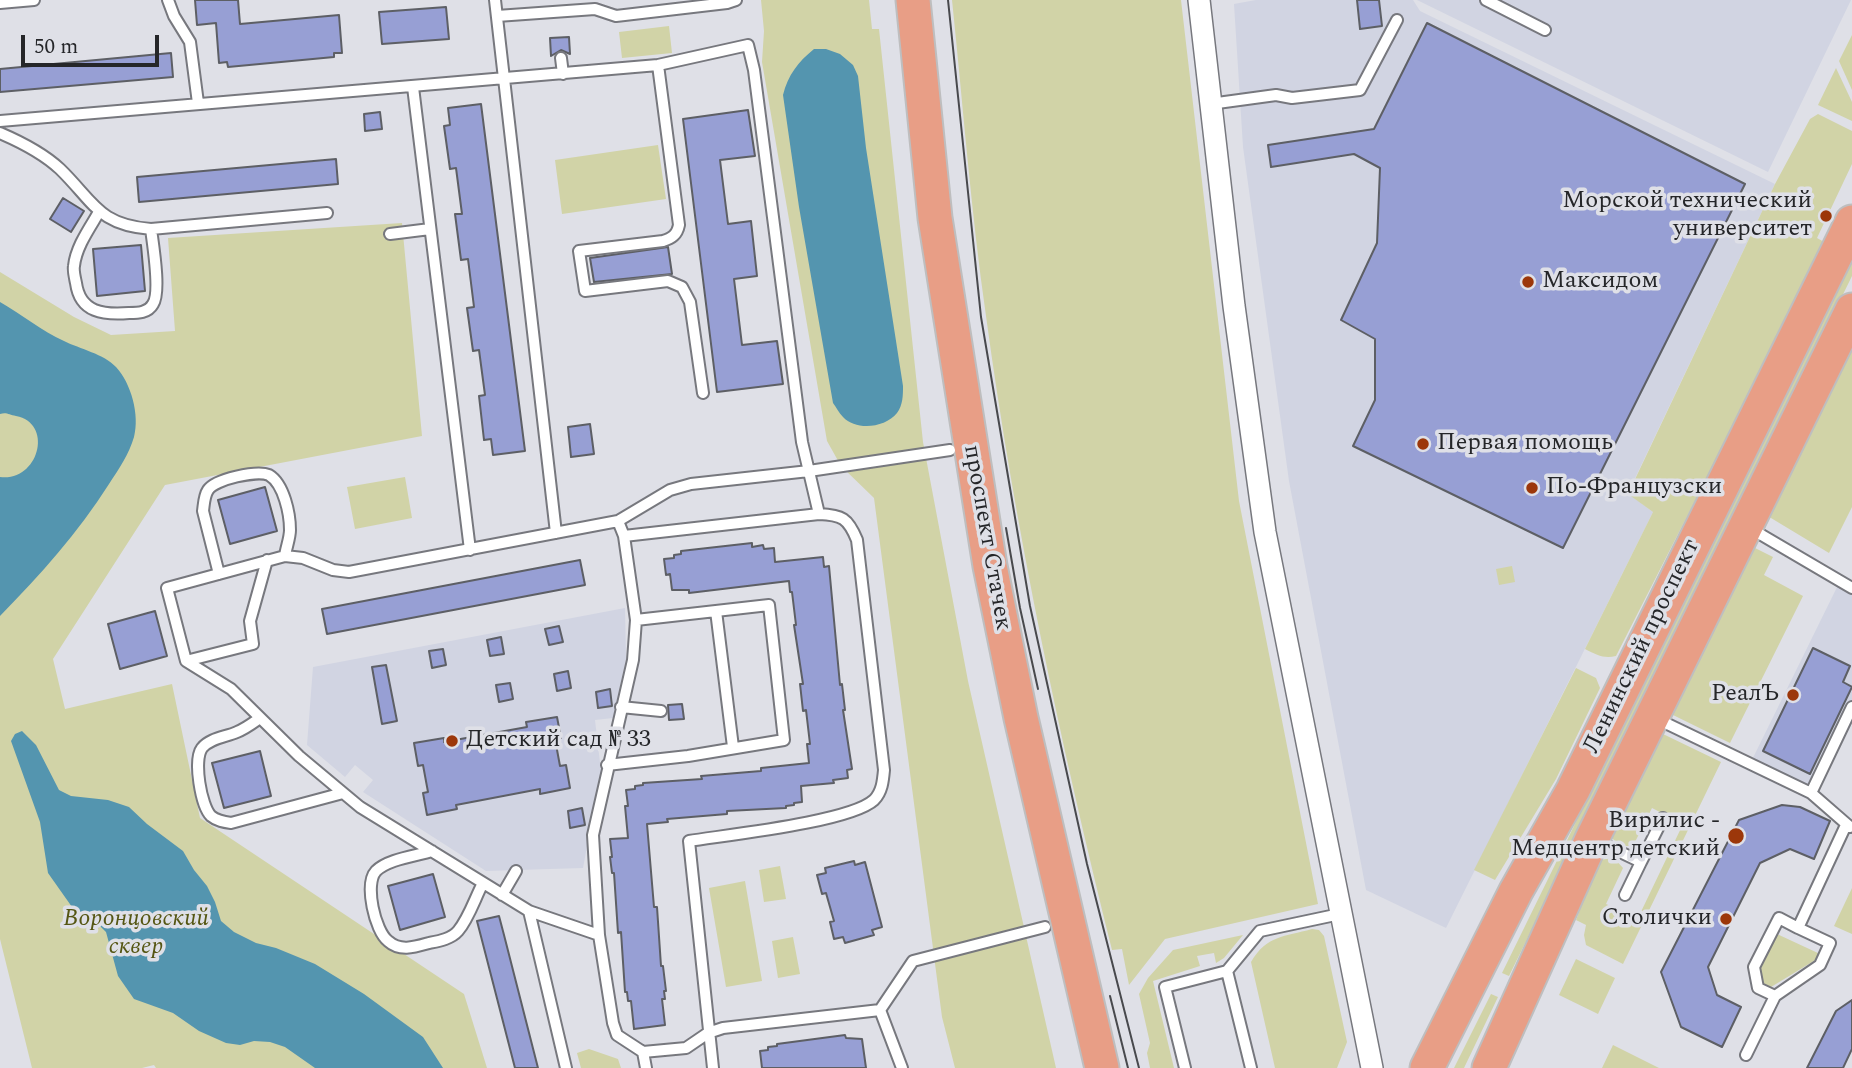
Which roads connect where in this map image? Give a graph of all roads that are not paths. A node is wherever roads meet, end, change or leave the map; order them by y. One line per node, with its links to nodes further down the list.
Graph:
1 (34, 0): 9 (lane)
2 (168, 0): 18 (lane)
3 (495, 0): 10 (lane)
4 (736, 0): 10 (lane)
5 (890, 0): 30 (main road, проспект Стачек)
6 (913, 0): 79 (main road, проспект Стачек)
7 (1199, 0): 19 (street)
8 (1486, 0): 12 (lane)
9 (0, 3)
10 (497, 16): 16 (lane)
11 (1397, 20): 19 (lane)
12 (1545, 30)
13 (561, 58): 15 (lane)
14 (659, 65): 15 (lane); 29 (lane); 31 (lane)
15 (563, 74): 16 (lane)
16 (504, 79): 17 (lane); 35 (lane)
17 (414, 87): 18 (lane); 26 (lane)
18 (198, 103): 20 (lane)
19 (1210, 104): 64 (street)
20 (0, 121)
21 (0, 133): 22 (lane)
22 (99, 212): 25 (lane); 25 (lane)
23 (327, 213): 25 (lane)
24 (1852, 222): 83 (main road, Ленинский проспект)
25 (151, 229)
26 (430, 229): 27 (lane); 37 (lane)
27 (390, 234)
28 (1852, 311): 34 (main road, Ленинский проспект)
29 (703, 393)
30 (950, 450): 31 (lane); 65 (main road, проспект Стачек)
31 (809, 471): 32 (lane); 33 (lane)
32 (819, 514): 36 (lane); 71 (lane)
33 (618, 521): 35 (lane); 36 (lane)
34 (1746, 526): 41 (lane); 48 (main road, Ленинский проспект)
35 (556, 533): 37 (lane)
36 (624, 536): 43 (lane)
37 (470, 550): 38 (lane)
38 (285, 556): 39 (lane); 40 (lane)
39 (267, 560): 40 (lane); 44 (lane)
40 (219, 574): 44 (lane)
41 (1852, 588)
42 (716, 611): 43 (lane); 50 (lane); 50 (lane)
43 (636, 620): 45 (lane)
44 (186, 661): 49 (lane)
45 (621, 707): 47 (lane); 51 (lane)
46 (1852, 707): 53 (lane)
47 (661, 711)
48 (1652, 717): 53 (lane); 56 (main road, Ленинский проспект)
49 (260, 718): 52 (lane); 52 (lane)
50 (733, 747): 51 (lane)
51 (607, 765): 67 (lane)
52 (343, 793): 57 (lane)
53 (1811, 793): 55 (lane)
54 (1662, 818): 58 (lane)
55 (1849, 826): 66 (lane)
56 (1592, 839): 58 (lane); 84 (main road, Ленинский проспект)
57 (432, 852): 60 (lane); 60 (lane)
58 (1641, 862): 62 (lane)
59 (516, 871): 61 (lane)
60 (482, 883): 61 (lane)
61 (502, 895): 63 (lane)
62 (1625, 895)
63 (529, 912): 67 (lane); 74 (lane)
64 (1340, 914): 68 (lane); 82 (street)
65 (1045, 927): 70 (lane); 78 (main road, проспект Стачек)
66 (1798, 928): 69 (lane); 69 (lane)
67 (599, 935): 72 (lane)
68 (1227, 971): 80 (lane); 81 (lane)
69 (1775, 996): 73 (lane)
70 (880, 1010): 71 (lane); 77 (lane)
71 (708, 1033): 72 (lane); 76 (lane)
72 (643, 1052): 75 (lane)
73 (1746, 1055)
74 (566, 1068)
75 (646, 1068)
76 (713, 1068)
77 (902, 1068)
78 (1080, 1068)
79 (1102, 1068)
80 (1185, 1068)
81 (1251, 1068)
82 (1372, 1068)
83 (1426, 1068)
84 (1489, 1068)

